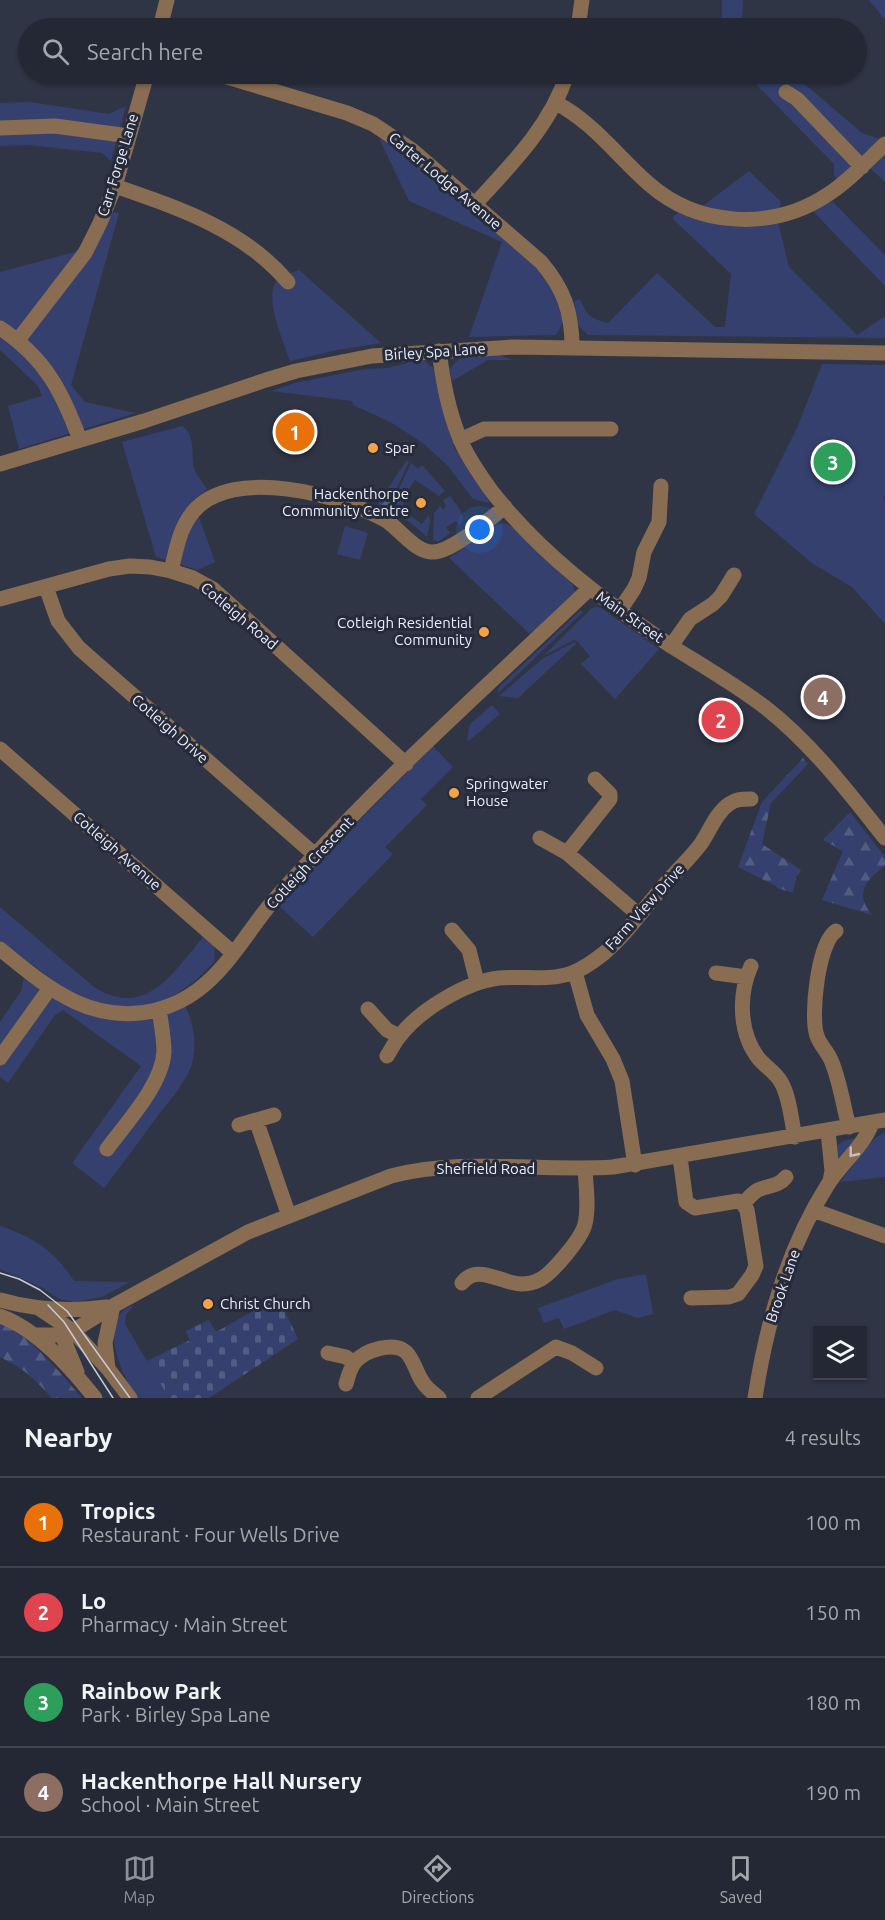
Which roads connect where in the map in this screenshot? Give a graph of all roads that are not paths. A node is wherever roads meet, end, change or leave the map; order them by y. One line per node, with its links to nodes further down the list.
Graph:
1 (167, 0): 3 (street)
2 (582, 0): 4 (street)
3 (162, 18)
4 (579, 18)
5 (144, 84): 11 (street, Carr Forge Lane)
6 (250, 84): 15 (street, Carter Lodge Avenue)
7 (563, 84): 9 (street)
8 (786, 92): 13 (street)
9 (556, 103): 13 (street); 15 (street)
10 (0, 128): 11 (street)
11 (129, 136): 14 (street, Carr Forge Lane)
12 (885, 144): 13 (street)
13 (862, 167)
14 (115, 186): 16 (street); 18 (street, Carr Forge Lane)
15 (475, 204): 19 (street, Carter Lodge Avenue)
16 (288, 282)
17 (0, 328): 18 (street)
18 (18, 340): 23 (street)
19 (573, 347): 20 (street, Birley Spa Lane); 21 (street, Birley Spa Lane)
20 (439, 351): 23 (street, Birley Spa Lane); 24 (street, Main Street)
21 (885, 353)
22 (611, 429): 24 (street)
23 (80, 440): 25 (street, Birley Spa Lane)
24 (460, 441): 27 (street, Main Street)
25 (0, 464)
26 (662, 486): 33 (street)
27 (505, 507): 28 (street); 31 (street, Main Street)
28 (171, 571): 30 (street, Cotleigh Road); 36 (street, Cotleigh Road)
29 (734, 575): 34 (street)
30 (46, 587): 32 (street, Cotleigh Road); 42 (street, Cotleigh Drive)
31 (589, 589): 33 (street, Main Street); 36 (street, Cotleigh Crescent)
32 (0, 599)
33 (620, 610): 34 (street, Main Street)
34 (671, 646): 40 (street, Main Street)
35 (0, 749): 47 (street, Cotleigh Avenue)
36 (406, 764): 42 (street, Cotleigh Crescent)
37 (595, 779): 41 (street)
38 (751, 799): 43 (street, Farm View Drive)
39 (540, 838): 41 (street)
40 (885, 838)
41 (567, 853): 43 (street)
42 (315, 855): 47 (street, Cotleigh Crescent)
43 (639, 915): 48 (street, Farm View Drive)
44 (452, 930): 50 (street)
45 (836, 931): 61 (street)
46 (0, 949): 51 (street, Cotleigh Crescent)
47 (233, 953): 53 (street, Cotleigh Crescent)
48 (575, 972): 50 (street); 66 (street)
49 (716, 973): 63 (street)
50 (477, 982): 54 (street)
51 (50, 988): 53 (street, Cotleigh Crescent); 56 (street)
52 (368, 1008): 54 (street)
53 (159, 1009): 64 (street)
54 (399, 1036): 55 (street)
55 (387, 1056)
56 (0, 1058)
57 (274, 1115): 58 (street)
58 (256, 1120): 60 (street); 72 (street)
59 (878, 1121): 61 (street, Sheffield Road); 69 (street, Brook Lane, one-way to 69)
60 (239, 1125)
61 (849, 1127): 62 (street, Sheffield Road)
62 (828, 1131): 63 (street, Sheffield Road); 69 (street)
63 (795, 1137): 65 (street, Sheffield Road)
64 (107, 1149)
65 (680, 1157): 66 (street, Sheffield Road); 70 (street)
66 (635, 1165): 67 (street, Sheffield Road)
67 (585, 1169): 72 (street, Sheffield Road); 74 (street)
68 (786, 1177): 70 (street)
69 (830, 1181): 71 (street, Brook Lane)
70 (743, 1204): 75 (street)
71 (813, 1210): 73 (street); 93 (street, Brook Lane)
72 (289, 1216): 77 (street, Sheffield Road)
73 (885, 1236)
74 (462, 1284)
75 (691, 1298)
76 (0, 1300): 78 (street, Sheffield Road)
77 (113, 1306): 79 (street, Sheffield Road); 81 (street, Sheffield Road); 86 (street)
78 (40, 1309): 79 (street, Sheffield Road); 81 (street)
79 (76, 1311): 81 (street)
80 (0, 1316): 82 (street)
81 (66, 1329): 82 (street); 86 (street); 87 (street)
82 (31, 1333): 87 (street)
83 (328, 1353): 84 (street)
84 (354, 1363): 88 (street); 91 (street)
85 (596, 1368): 92 (street)
86 (109, 1370): 90 (street)
87 (79, 1378): 89 (street)
88 (346, 1384)
89 (95, 1398)
90 (130, 1398)
91 (439, 1398)
92 (478, 1398)
93 (755, 1398)

